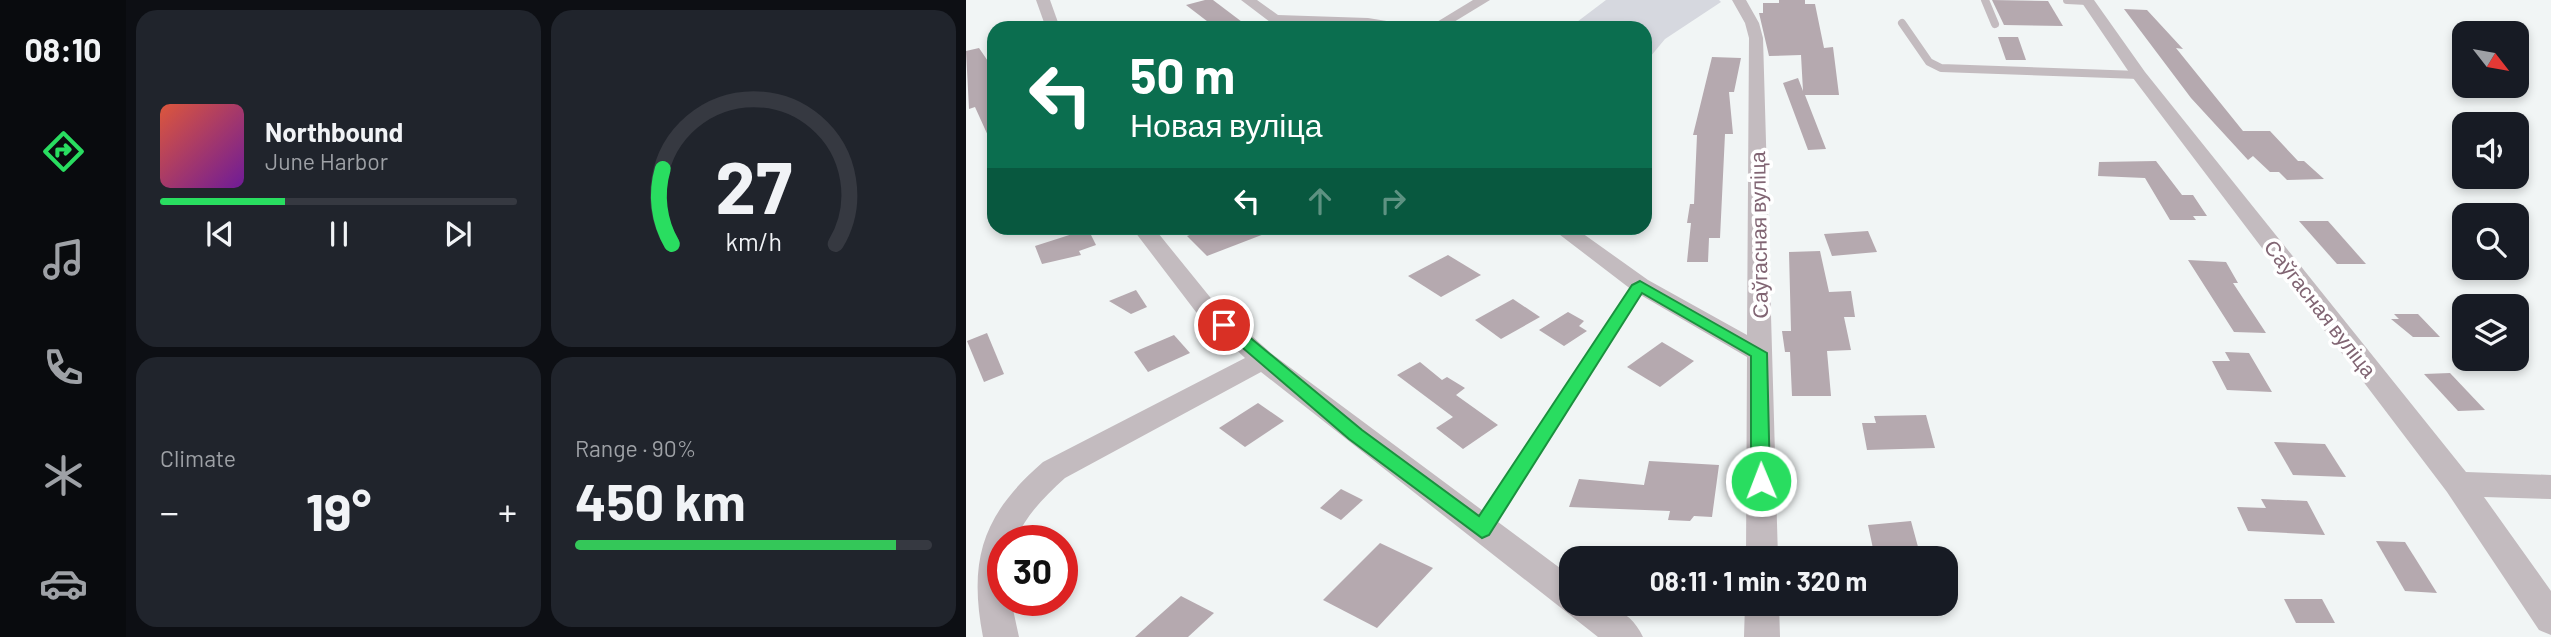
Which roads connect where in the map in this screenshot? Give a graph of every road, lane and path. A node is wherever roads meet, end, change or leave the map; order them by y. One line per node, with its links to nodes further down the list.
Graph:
1 (1043, 0): 9 (street)
2 (1248, 0): 8 (street)
3 (1483, 0): 12 (street)
4 (1739, 0): 19 (street, Саўгасная вуліца)
5 (1985, 0): 14 (lane)
6 (2067, 0): 7 (lane)
7 (2087, 0): 15 (street, Саўгасная вуліца)
8 (1274, 19): 10 (street); 11 (street)
9 (1050, 21)
10 (1277, 21)
11 (1359, 21)
12 (1446, 21)
13 (1902, 23): 15 (lane)
14 (1995, 24)
15 (2139, 75): 21 (street, Саўгасная вуліца)
16 (1148, 235): 20 (street)
17 (1572, 235): 18 (street)
18 (1640, 285): 19 (street); 23 (lane)
19 (1759, 353): 24 (street, Саўгасная вуліца)
20 (1263, 360): 23 (street); 29 (street)
21 (2458, 484): 22 (street); 28 (street, Саўгасная вуліца)
22 (2551, 487)
23 (1482, 529): 25 (street)
24 (1762, 546)
25 (1559, 587)
26 (1597, 616): 30 (street)
27 (1762, 616): 31 (street)
28 (2551, 619)
29 (1001, 637)
30 (1625, 637)
31 (1762, 637)

